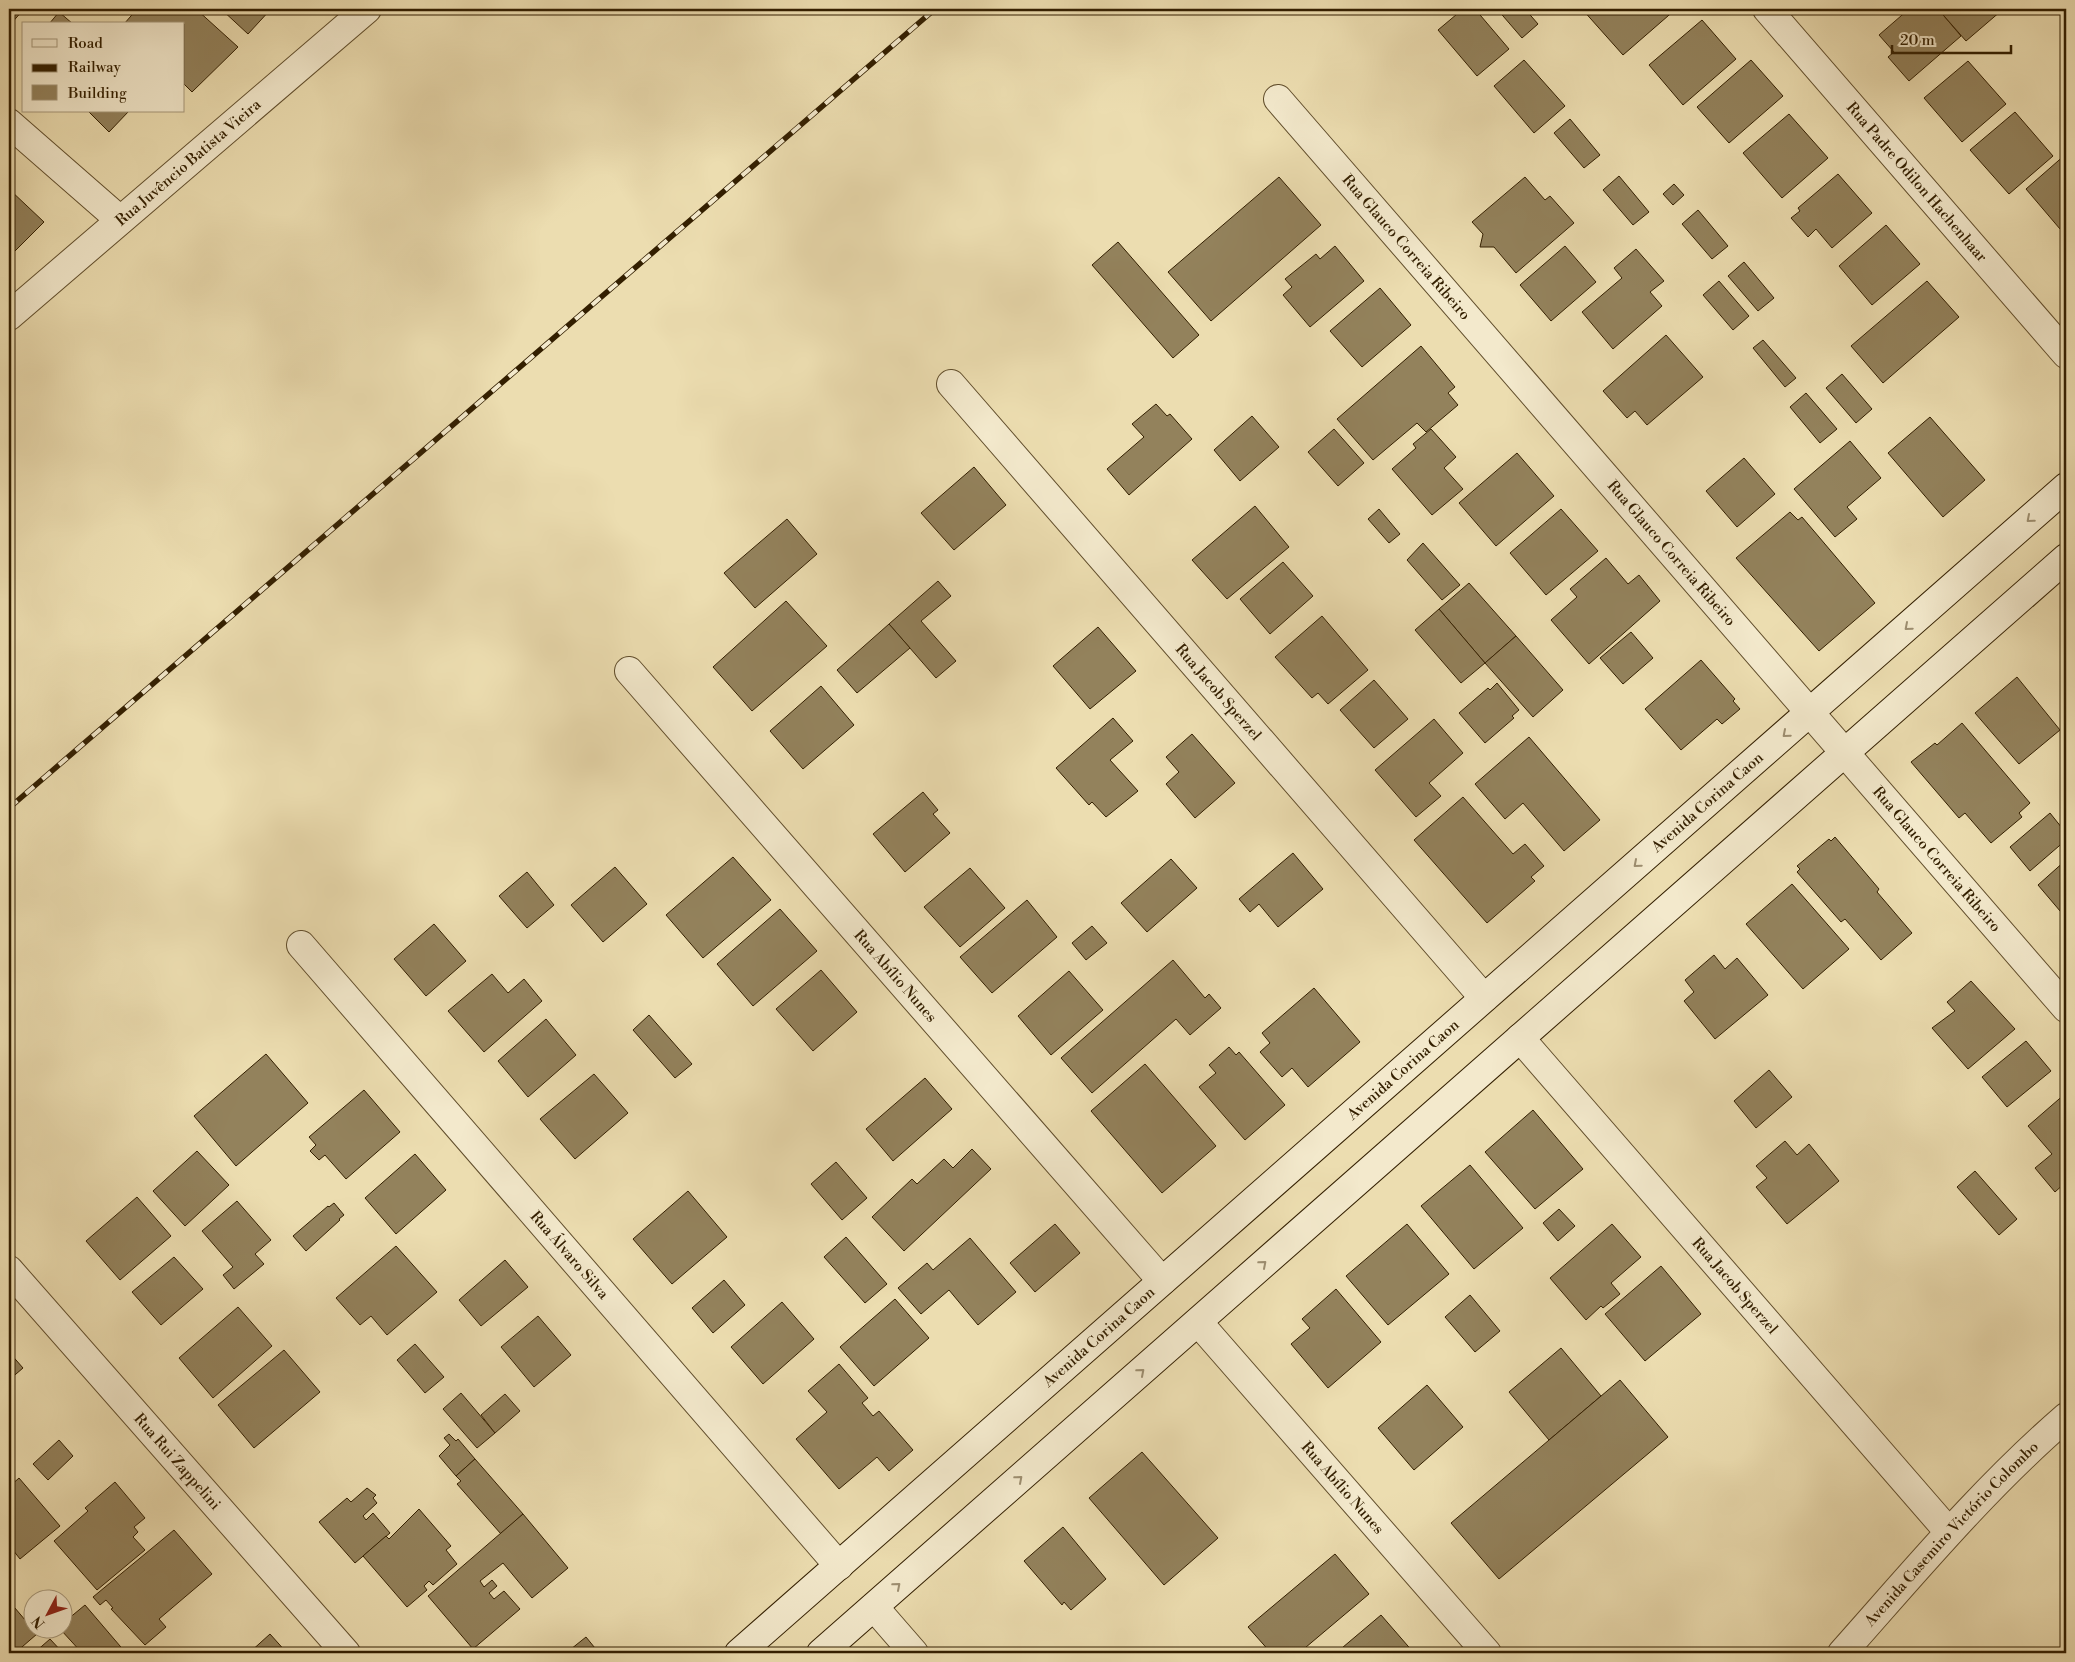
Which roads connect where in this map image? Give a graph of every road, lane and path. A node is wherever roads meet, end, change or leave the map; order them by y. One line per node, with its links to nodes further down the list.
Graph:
1 (367, 9): 5 (street, Rua Juvêncio Batista Vieira)
2 (1767, 9): 7 (street, Rua Padre Odilon Hachenhaar)
3 (1278, 99): 12 (street, Rua Glauco Correia Ribeiro)
4 (9, 123): 5 (street)
5 (120, 220): 6 (street, Rua Juvêncio Batista Vieira)
6 (9, 316)
7 (2066, 354)
8 (951, 384): 15 (street, Rua Jacob Sperzel)
9 (2066, 487): 12 (street, Avenida Corina Caon, one-way to 12)
10 (2066, 558): 13 (street)
11 (629, 671): 19 (street, Rua Abílio Nunes)
12 (1810, 712): 13 (street, Rua Glauco Correia Ribeiro); 15 (street, Avenida Corina Caon, one-way to 15)
13 (1845, 753): 16 (street, Rua Glauco Correia Ribeiro); 17 (street)
14 (301, 945): 23 (street, Rua Álvaro Silva)
15 (1484, 998): 19 (street, Avenida Corina Caon)
16 (2066, 1008)
17 (1520, 1038): 20 (street, one-way to 17); 22 (street, Rua Jacob Sperzel)
18 (9, 1270): 25 (street, Rua Rui Zappelini)
19 (1162, 1281): 23 (street, Avenida Corina Caon)
20 (1198, 1322): 24 (street, one-way to 20); 29 (street, Rua Abílio Nunes)
21 (2066, 1417): 22 (street, Avenida Casemiro Victório Colombo)
22 (1949, 1532): 30 (street, Avenida Casemiro Victório Colombo)
23 (838, 1566): 26 (street, Avenida Corina Caon)
24 (874, 1607): 27 (street); 28 (street)
25 (346, 1653)
26 (739, 1653)
27 (821, 1653)
28 (914, 1653)
29 (1487, 1653)
30 (1842, 1653)

